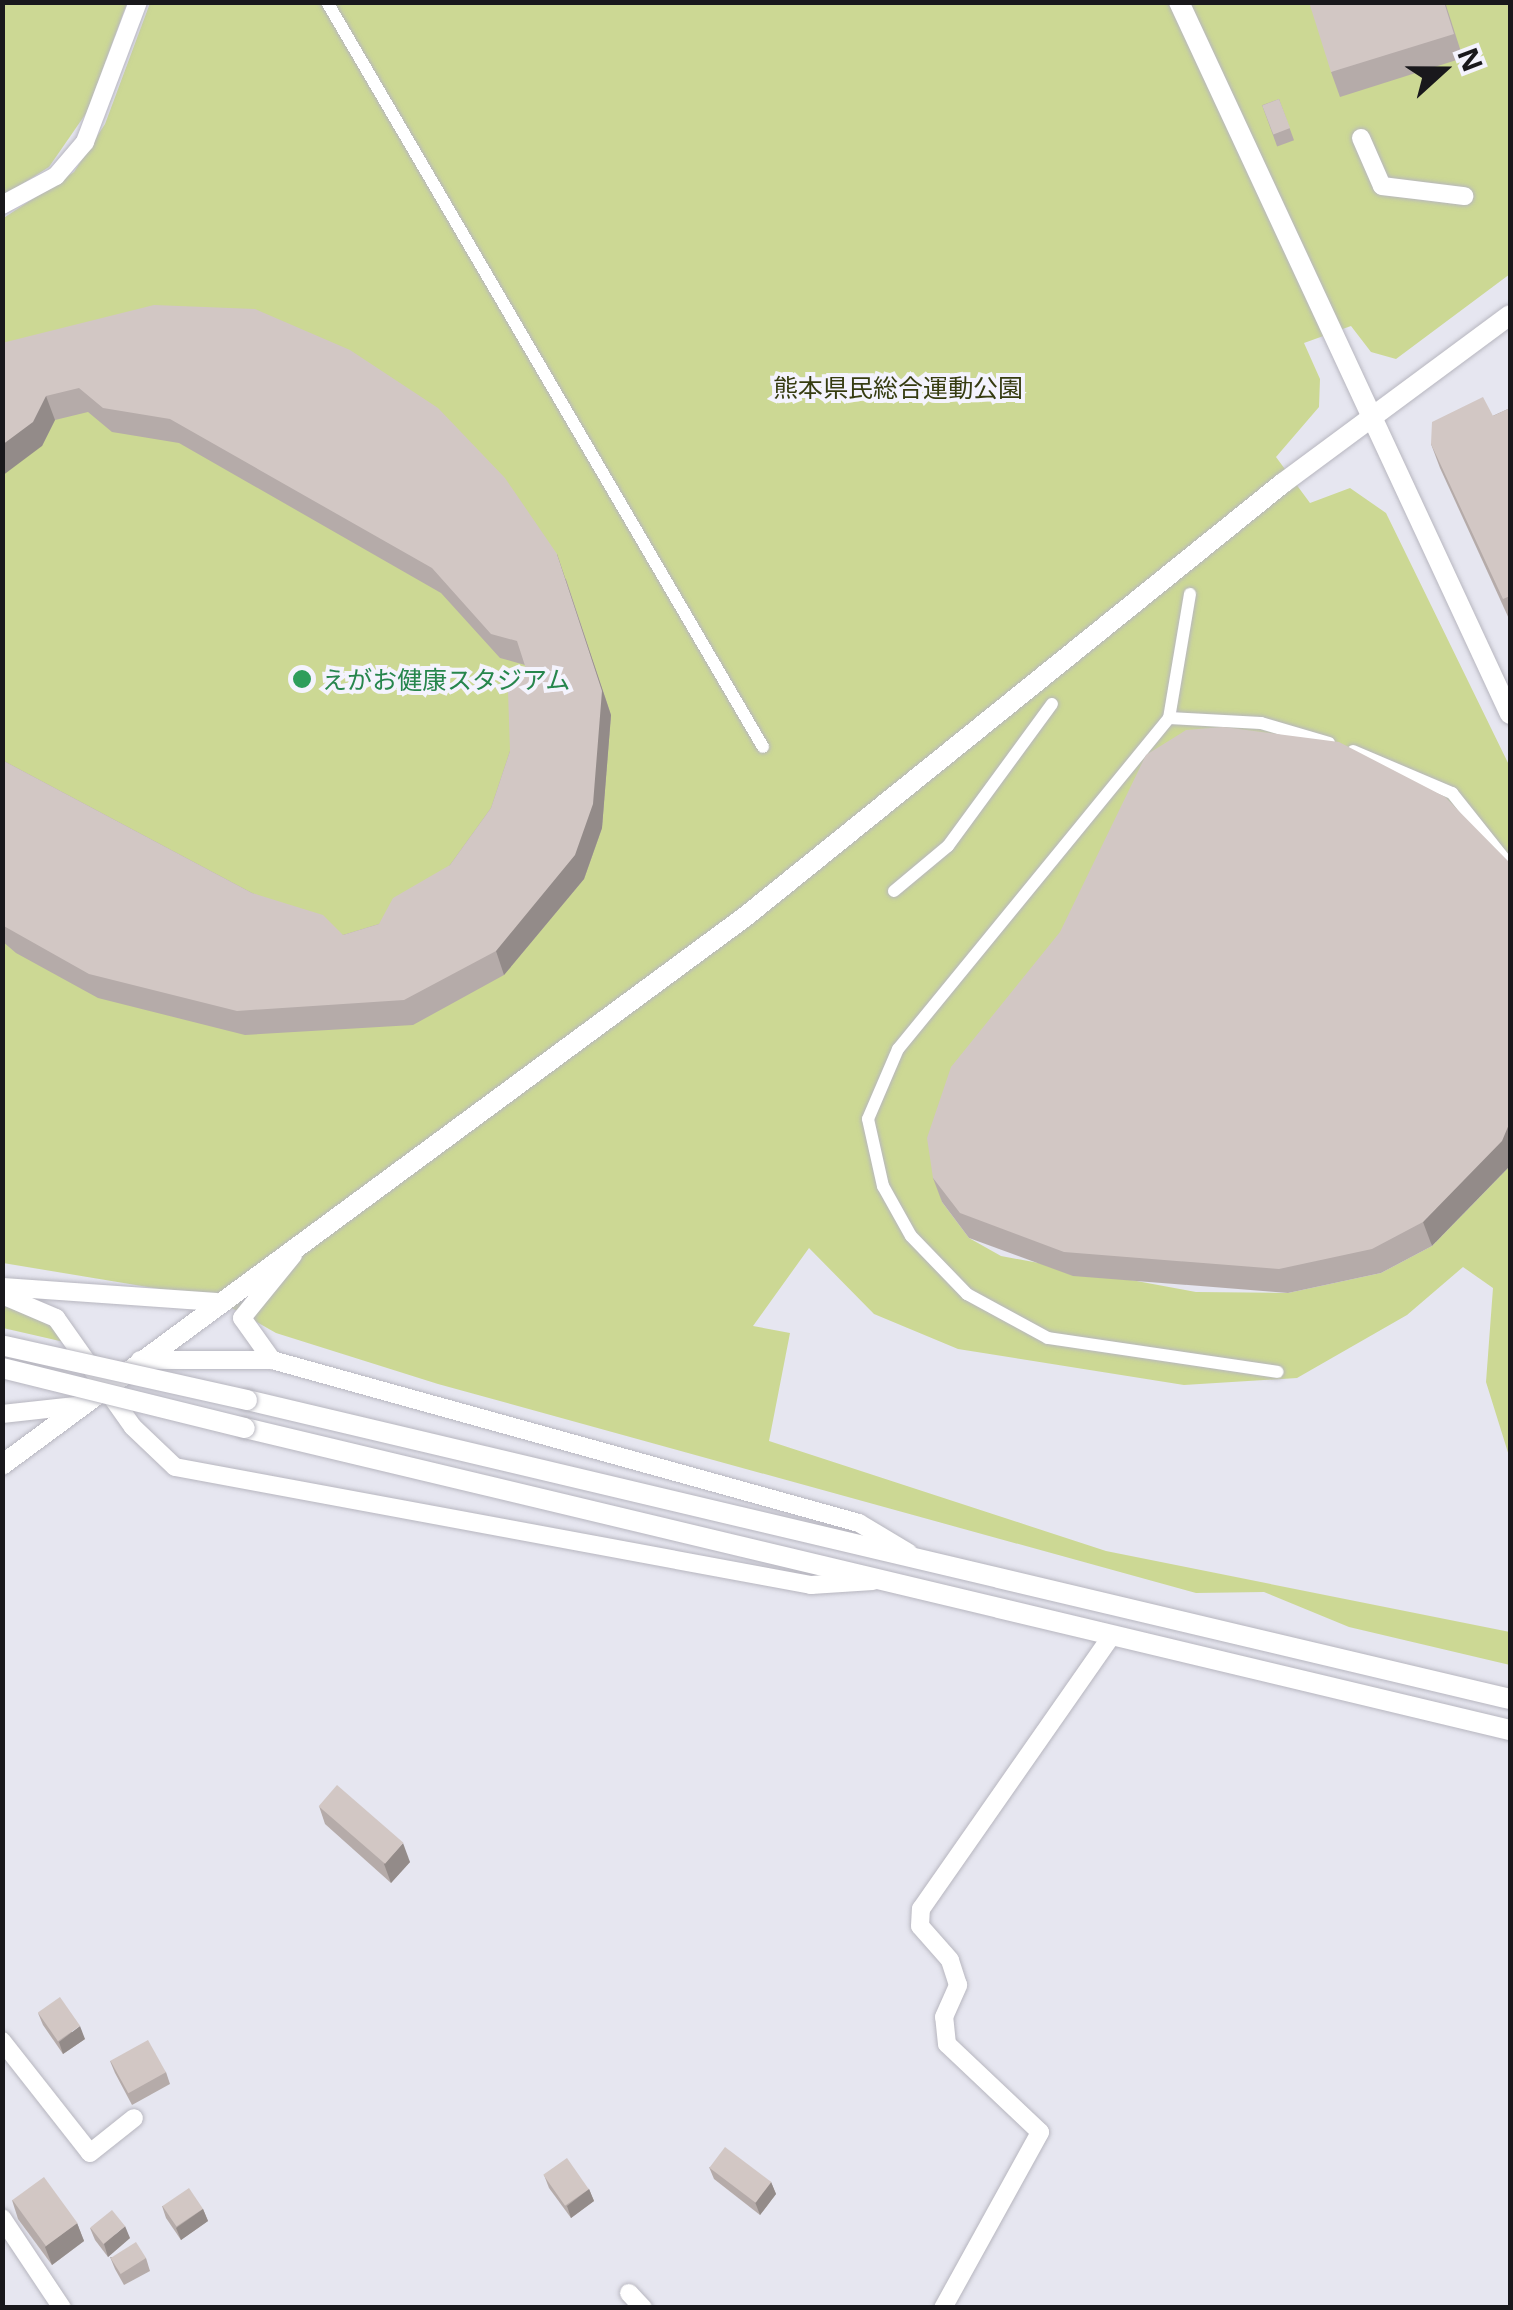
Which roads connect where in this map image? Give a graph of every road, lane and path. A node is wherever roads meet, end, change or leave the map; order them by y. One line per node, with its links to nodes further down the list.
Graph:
1 (138, 2): 6 (street)
2 (327, 2): 13 (street)
3 (1179, 2): 8 (street)
4 (1361, 138): 5 (street)
5 (1464, 196)
6 (2, 205)
7 (1510, 315): 8 (street)
8 (1368, 420): 11 (street); 16 (street)
9 (1190, 594): 12 (street)
10 (1052, 704): 15 (street)
11 (1510, 714)
12 (1169, 718): 14 (street); 23 (street)
13 (763, 747)
14 (1510, 866)
15 (894, 892)
16 (310, 1235): 19 (street); 22 (street)
17 (2, 1287): 19 (street)
18 (2, 1295): 24 (street)
19 (216, 1302): 21 (street)
20 (3, 1353): 28 (street, bridge); 29 (street, bridge)
21 (139, 1360): 22 (street); 24 (street)
22 (272, 1360): 28 (street)
23 (1277, 1372)
24 (105, 1386): 25 (street); 29 (street)
25 (83, 1405): 26 (street); 27 (street)
26 (2, 1414)
27 (2, 1465)
28 (910, 1553): 31 (street)
29 (906, 1579): 30 (street)
30 (1110, 1638): 32 (street); 39 (street)
31 (1510, 1699)
32 (1510, 1730)
33 (2, 2041): 34 (street)
34 (134, 2118)
35 (2, 2218): 37 (street)
36 (629, 2293): 38 (street)
37 (62, 2308)
38 (643, 2308)
39 (943, 2308)

